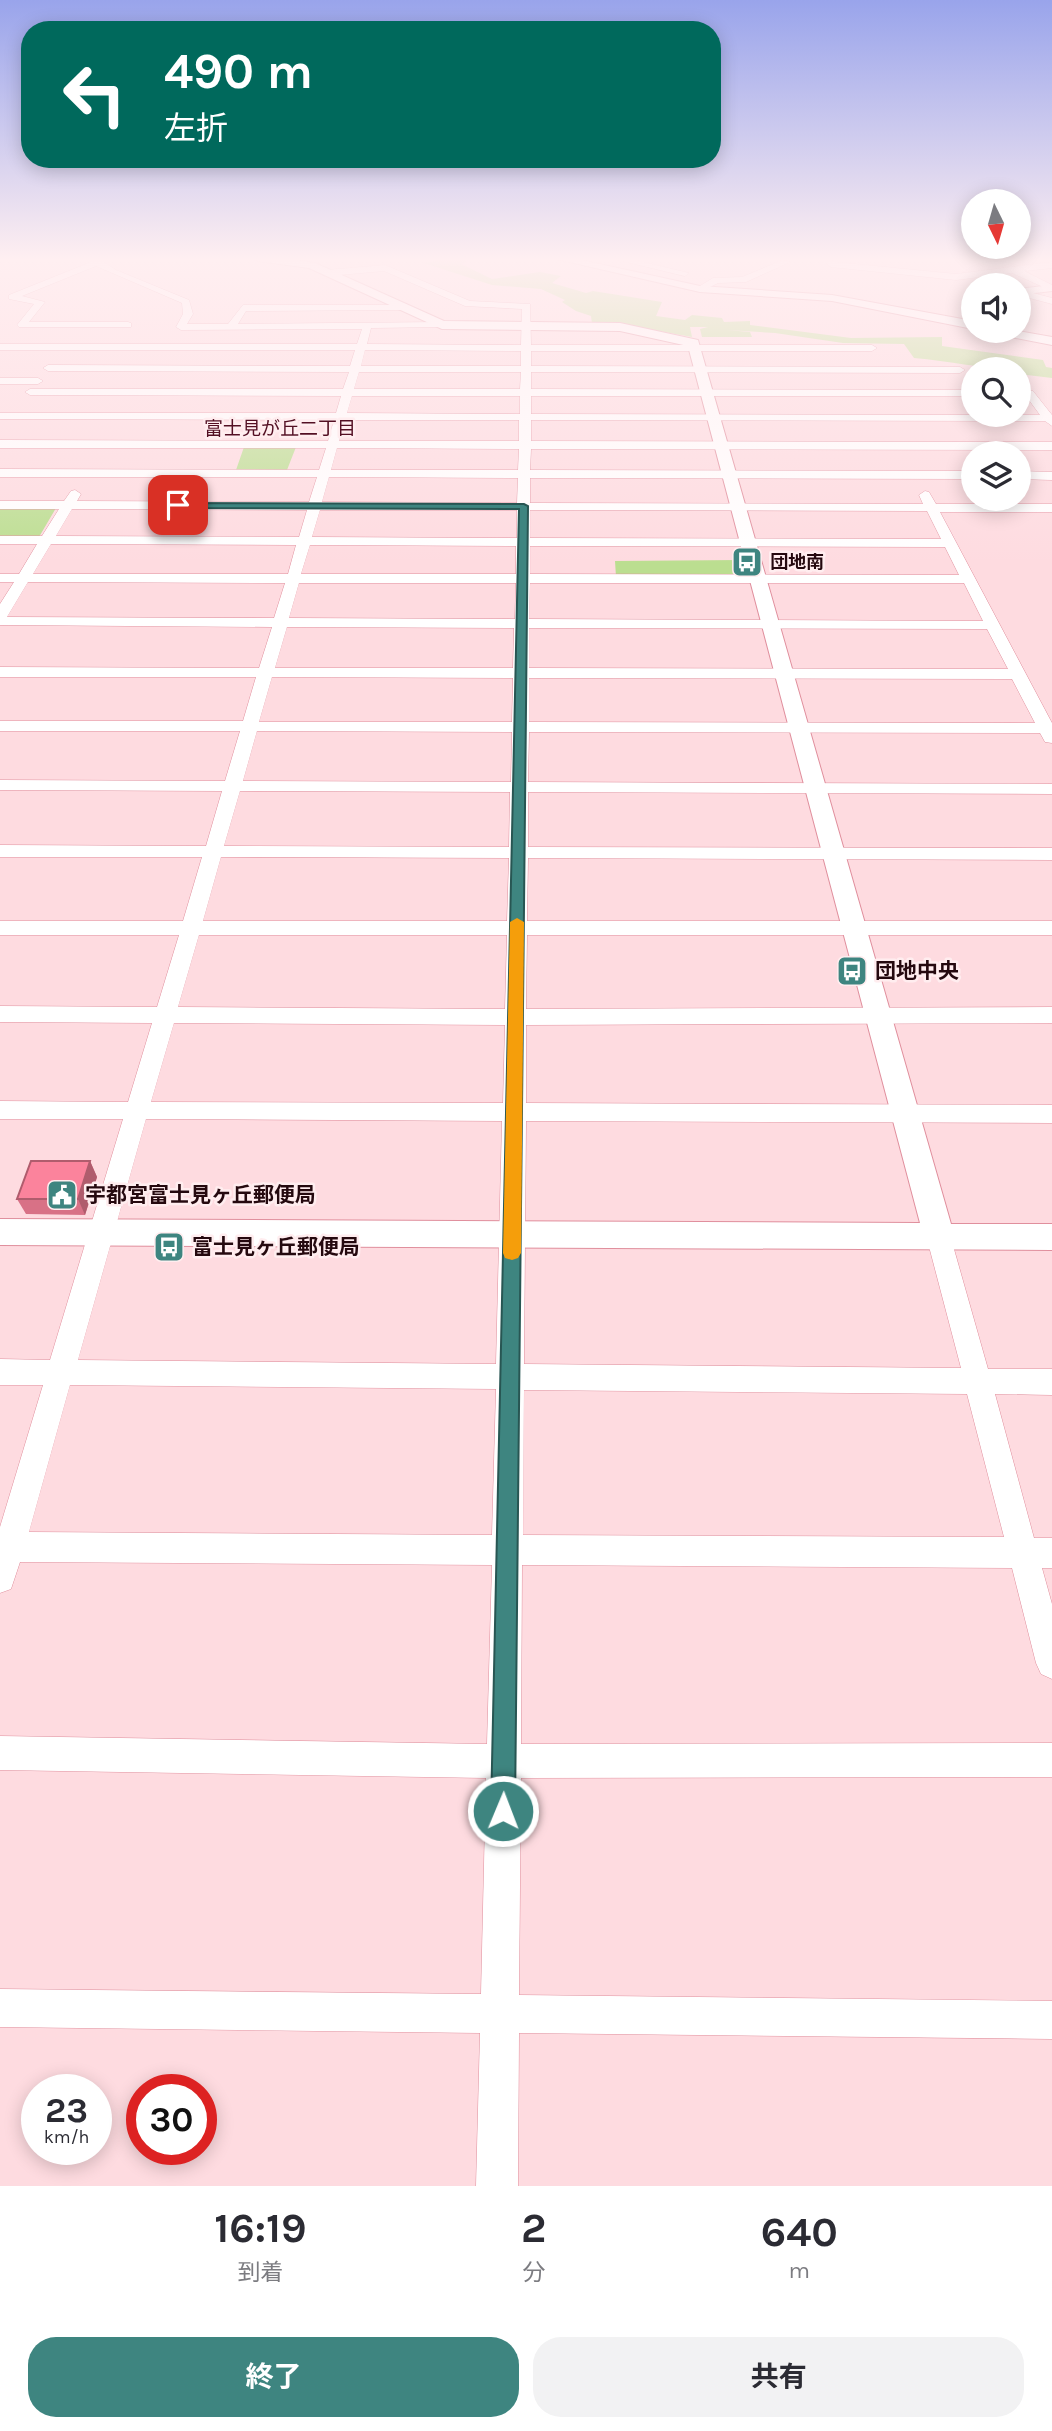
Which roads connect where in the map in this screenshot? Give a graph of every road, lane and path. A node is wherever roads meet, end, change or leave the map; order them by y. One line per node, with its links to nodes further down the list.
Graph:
1 (54, 360): 11 (street)
2 (213, 360): 12 (street)
3 (357, 360): 13 (street)
4 (509, 360): 13 (street)
5 (521, 360): 21 (street)
6 (526, 360): 30 (street)
7 (531, 360): 22 (street)
8 (542, 360): 14 (street)
9 (700, 360): 14 (street)
10 (855, 360): 15 (street)
11 (48, 368): 12 (street); 18 (street)
12 (222, 368): 13 (street); 20 (street)
13 (355, 369): 21 (street)
14 (703, 370): 15 (street); 22 (street)
15 (860, 370): 16 (street); 23 (street)
16 (960, 370)
17 (0, 380): 18 (street)
18 (38, 381): 19 (street)
19 (30, 391): 20 (street); 26 (street)
20 (242, 392): 21 (street); 28 (street)
21 (348, 393): 29 (street)
22 (709, 393): 23 (street); 31 (street)
23 (872, 393): 24 (street); 32 (street)
24 (961, 393)
25 (1031, 395): 33 (street)
26 (5, 416): 27 (street)
27 (122, 417): 28 (street); 35 (street)
28 (257, 417): 29 (street)
29 (341, 417): 30 (street); 36 (street)
30 (525, 417): 31 (street); 39 (street)
31 (716, 418): 32 (street); 37 (street)
32 (885, 418): 33 (street); 38 (street)
33 (1051, 420)
34 (0, 444): 35 (street)
35 (106, 444): 36 (street); 42 (street)
36 (332, 445): 39 (street); 43 (street)
37 (723, 445): 38 (street); 39 (street); 45 (street)
38 (899, 445): 40 (street); 46 (street)
39 (525, 446): 44 (street)
40 (1052, 446)
41 (0, 473): 42 (street)
42 (88, 473): 43 (street); 51 (street)
43 (324, 473): 44 (street); 52 (street)
44 (524, 474): 45 (street); 53 (street)
45 (731, 474): 46 (street); 54 (street)
46 (915, 475): 47 (street); 55 (street)
47 (961, 475)
48 (1031, 475): 49 (street)
49 (1052, 476)
50 (0, 505): 51 (street)
51 (68, 505): 52 (street); 58 (street)
52 (314, 506): 53 (street); 59 (street)
53 (524, 506): 54 (street); 60 (street)
54 (740, 507): 55 (street); 61 (street)
55 (931, 507): 56 (street); 62 (street)
56 (1052, 508)
57 (0, 540): 58 (street)
58 (47, 540): 59 (street); 63 (street)
59 (304, 542): 60 (street); 65 (street)
60 (523, 542): 61 (street); 67 (street)
61 (749, 542): 62 (street); 68 (street)
62 (950, 543): 66 (street)
63 (24, 577): 64 (street); 65 (street); 69 (street)
64 (0, 578)
65 (293, 579): 67 (street); 70 (street)
66 (968, 579): 68 (street); 73 (street)
67 (523, 580): 68 (street); 71 (street)
68 (760, 580): 72 (street)
69 (0, 618): 70 (street)
70 (280, 621): 71 (street); 75 (street)
71 (523, 623): 72 (street); 76 (street)
72 (771, 624): 73 (street); 77 (street)
73 (992, 625): 78 (street)
74 (0, 672): 75 (street)
75 (266, 672): 76 (street); 80 (street)
76 (522, 672): 77 (street); 81 (street)
77 (784, 673): 78 (street); 82 (street)
78 (1017, 674): 83 (street)
79 (0, 726): 80 (street)
80 (250, 726): 81 (street); 86 (street)
81 (520, 727): 82 (street); 85 (street)
82 (799, 727): 83 (street); 87 (street)
83 (1050, 732)
84 (0, 785): 86 (street)
85 (519, 787): 86 (street); 87 (street); 91 (street)
86 (232, 788): 90 (street)
87 (816, 788): 88 (street); 92 (street)
88 (1052, 789)
89 (0, 851): 90 (street)
90 (213, 852): 91 (street); 94 (street)
91 (518, 853): 92 (street); 96 (street)
92 (834, 854): 93 (street); 97 (street)
93 (1052, 854)
94 (191, 927): 95 (street); 96 (street); 101 (street)
95 (0, 928)
96 (517, 928): 97 (street); 103 (street)
97 (855, 928): 98 (street); 100 (street)
98 (1052, 928)
99 (0, 1014): 101 (street)
100 (878, 1014): 102 (street); 103 (street); 108 (street)
101 (166, 1015): 103 (street); 104 (street)
102 (1052, 1015)
103 (516, 1017): 106 (street)
104 (138, 1109): 105 (street); 106 (street); 110 (street)
105 (0, 1110)
106 (514, 1110): 108 (street); 111 (street)
107 (1052, 1114): 108 (street)
108 (906, 1115): 112 (street)
109 (0, 1232): 110 (street)
110 (101, 1233): 111 (street); 115 (street)
111 (512, 1234): 112 (street); 116 (street)
112 (939, 1235): 113 (street); 117 (street)
113 (1052, 1237)
114 (0, 1372): 115 (street)
115 (60, 1372): 116 (street); 119 (street)
116 (510, 1377): 117 (street); 120 (street)
117 (978, 1381): 118 (street); 121 (street)
118 (1052, 1382)
119 (4, 1547): 120 (street); 122 (street)
120 (507, 1549): 121 (street); 126 (street)
121 (1037, 1553): 123 (street)
122 (0, 1578)
123 (1052, 1663)
124 (0, 1753): 126 (street)
125 (1052, 1760): 126 (street)
126 (504, 1761): 128 (street)
127 (0, 2008): 128 (street)
128 (499, 2014): 129 (street); 130 (street)
129 (1052, 2020)
130 (497, 2186)

